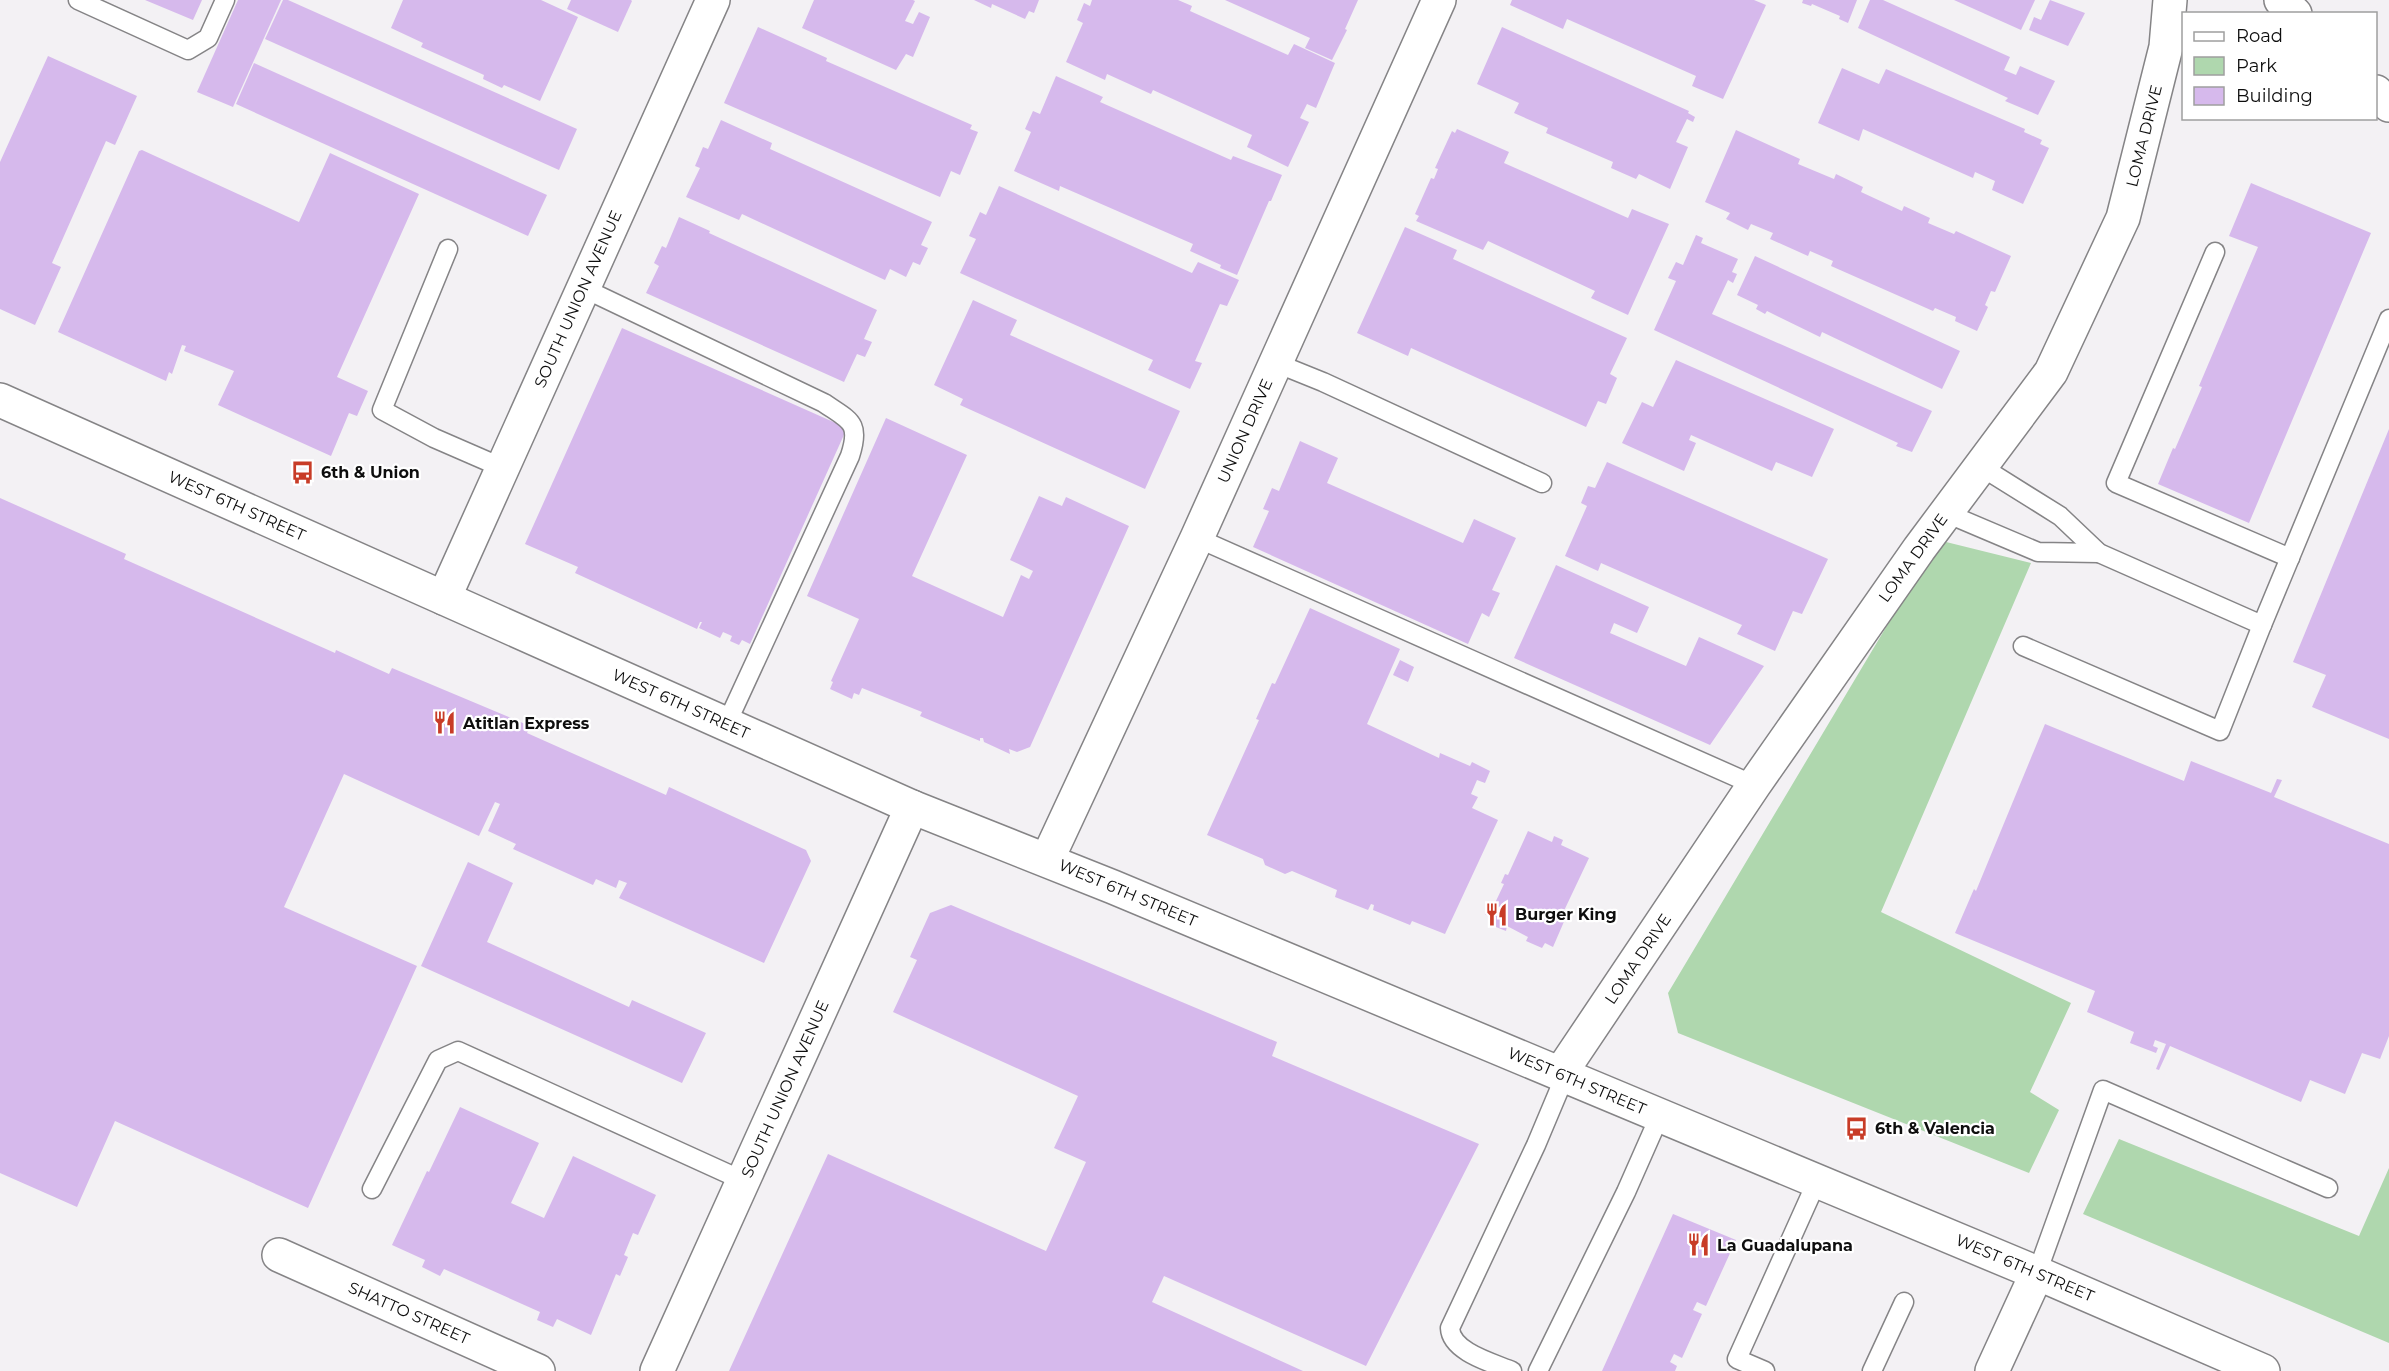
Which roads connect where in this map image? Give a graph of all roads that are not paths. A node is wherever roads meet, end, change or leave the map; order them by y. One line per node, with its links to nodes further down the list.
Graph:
1 (78, 0): 2 (lane)
2 (225, 0)
3 (713, 0): 12 (street, SOUTH UNION AVENUE)
4 (1439, 0): 14 (street, UNION DRIVE)
5 (2170, 0): 16 (street, LOMA DRIVE)
6 (2281, 0): 7 (street)
7 (2293, 12)
8 (2377, 93): 9 (street)
9 (2389, 105)
10 (448, 249): 17 (lane)
11 (2215, 252): 22 (lane)
12 (583, 288): 17 (street, SOUTH UNION AVENUE); 26 (lane)
13 (2389, 319): 22 (lane)
14 (1276, 363): 18 (lane); 20 (street, UNION DRIVE)
15 (0, 400): 23 (street, WEST 6TH STREET)
16 (1980, 466): 19 (street, LOMA DRIVE); 21 (lane)
17 (502, 468): 23 (street, SOUTH UNION AVENUE)
18 (1542, 483)
19 (1946, 513): 21 (lane); 27 (street, LOMA DRIVE)
20 (1197, 538): 27 (lane); 29 (street, UNION DRIVE)
21 (2099, 553): 24 (lane)
22 (2290, 558): 24 (lane)
23 (444, 598): 26 (street, WEST 6TH STREET)
24 (2262, 625): 25 (lane)
25 (2023, 646)
26 (726, 725): 28 (street, WEST 6TH STREET)
27 (1755, 785): 30 (street, LOMA DRIVE)
28 (912, 807): 29 (street, WEST 6TH STREET); 32 (street, SOUTH UNION AVENUE)
29 (1047, 860): 30 (street, WEST 6TH STREET)
30 (1562, 1075): 31 (street, WEST 6TH STREET); 41 (lane)
31 (1660, 1116): 33 (street, WEST 6TH STREET); 42 (lane)
32 (744, 1181): 35 (lane); 40 (street, SOUTH UNION AVENUE)
33 (1816, 1181): 37 (street, WEST 6TH STREET); 43 (lane)
34 (2328, 1188): 37 (lane)
35 (372, 1189)
36 (279, 1256): 39 (street, SHATTO STREET)
37 (2037, 1273): 45 (street); 46 (street, WEST 6TH STREET)
38 (1905, 1302): 44 (lane)
39 (538, 1371)
40 (657, 1371)
41 (1512, 1371)
42 (1538, 1371)
43 (1765, 1371)
44 (1872, 1371)
45 (1992, 1371)
46 (2263, 1371)

